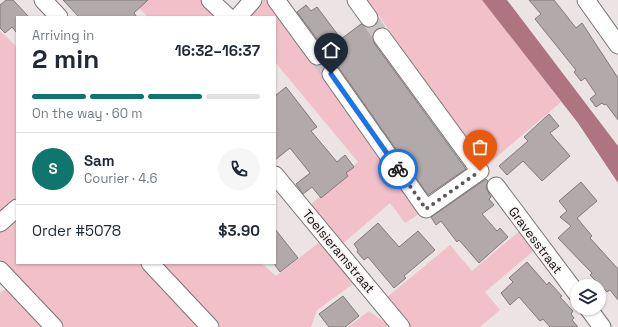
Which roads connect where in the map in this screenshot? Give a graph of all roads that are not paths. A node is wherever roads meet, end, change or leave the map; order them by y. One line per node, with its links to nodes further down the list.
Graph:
1 (43, 0): 7 (street)
2 (210, 0): 8 (street)
3 (254, 0): 9 (street)
4 (276, 0): 13 (street)
5 (356, 0): 10 (street)
6 (586, 0): 12 (street)
7 (58, 16)
8 (227, 16)
9 (239, 16)
10 (369, 18)
11 (382, 38): 14 (street)
12 (618, 45)
13 (317, 56)
14 (331, 74)
15 (276, 176): 25 (street, Toelsieramstraat)
16 (496, 186): 21 (street, Gravesstraat)
17 (16, 209): 18 (street)
18 (0, 223)
19 (151, 264): 24 (street)
20 (0, 270): 23 (street)
21 (570, 285)
22 (593, 315): 26 (street)
23 (54, 327)
24 (210, 327)
25 (402, 327)
26 (602, 327)

